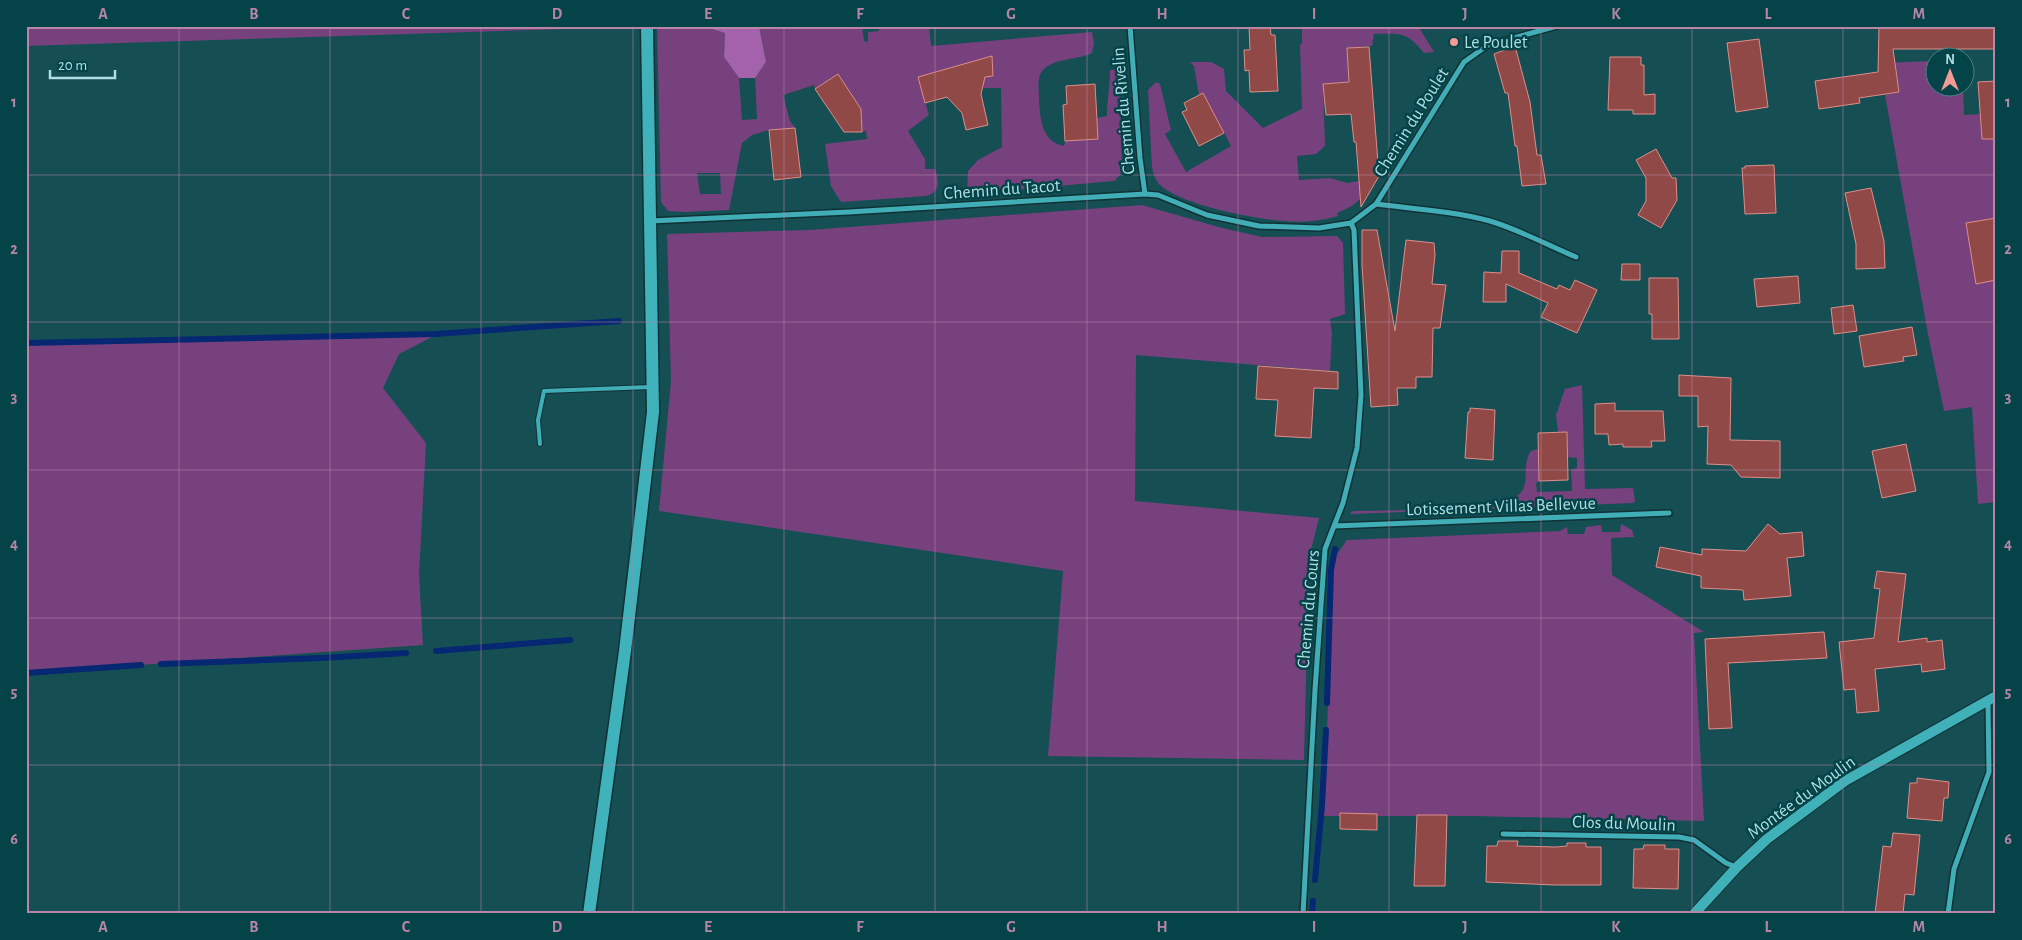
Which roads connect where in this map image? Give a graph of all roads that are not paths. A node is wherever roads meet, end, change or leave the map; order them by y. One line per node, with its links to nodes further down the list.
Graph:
1 (647, 26): 6 (main road)
2 (1130, 26): 4 (street, Chemin du Rivelin)
3 (1557, 26): 5 (street, Chemin du Poulet)
4 (1144, 194): 6 (street, Chemin du Tacot); 7 (street, Chemin du Tacot)
5 (1376, 204): 7 (street, Chemin du Poulet); 8 (street)
6 (650, 221): 9 (main road)
7 (1351, 222): 12 (street, Chemin du Cours)
8 (1576, 257)
9 (652, 387): 10 (lane); 16 (main road)
10 (540, 444)
11 (1668, 513): 12 (street, Lotissement Villas Bellevue)
12 (1334, 526): 17 (street, Chemin du Cours)
13 (1992, 698): 15 (street, Montée du Moulin); 19 (street)
14 (1503, 834): 15 (street, Clos du Moulin)
15 (1737, 867): 18 (street, Montée du Moulin)
16 (589, 914)
17 (1304, 914)
18 (1694, 914)
19 (1948, 914)

